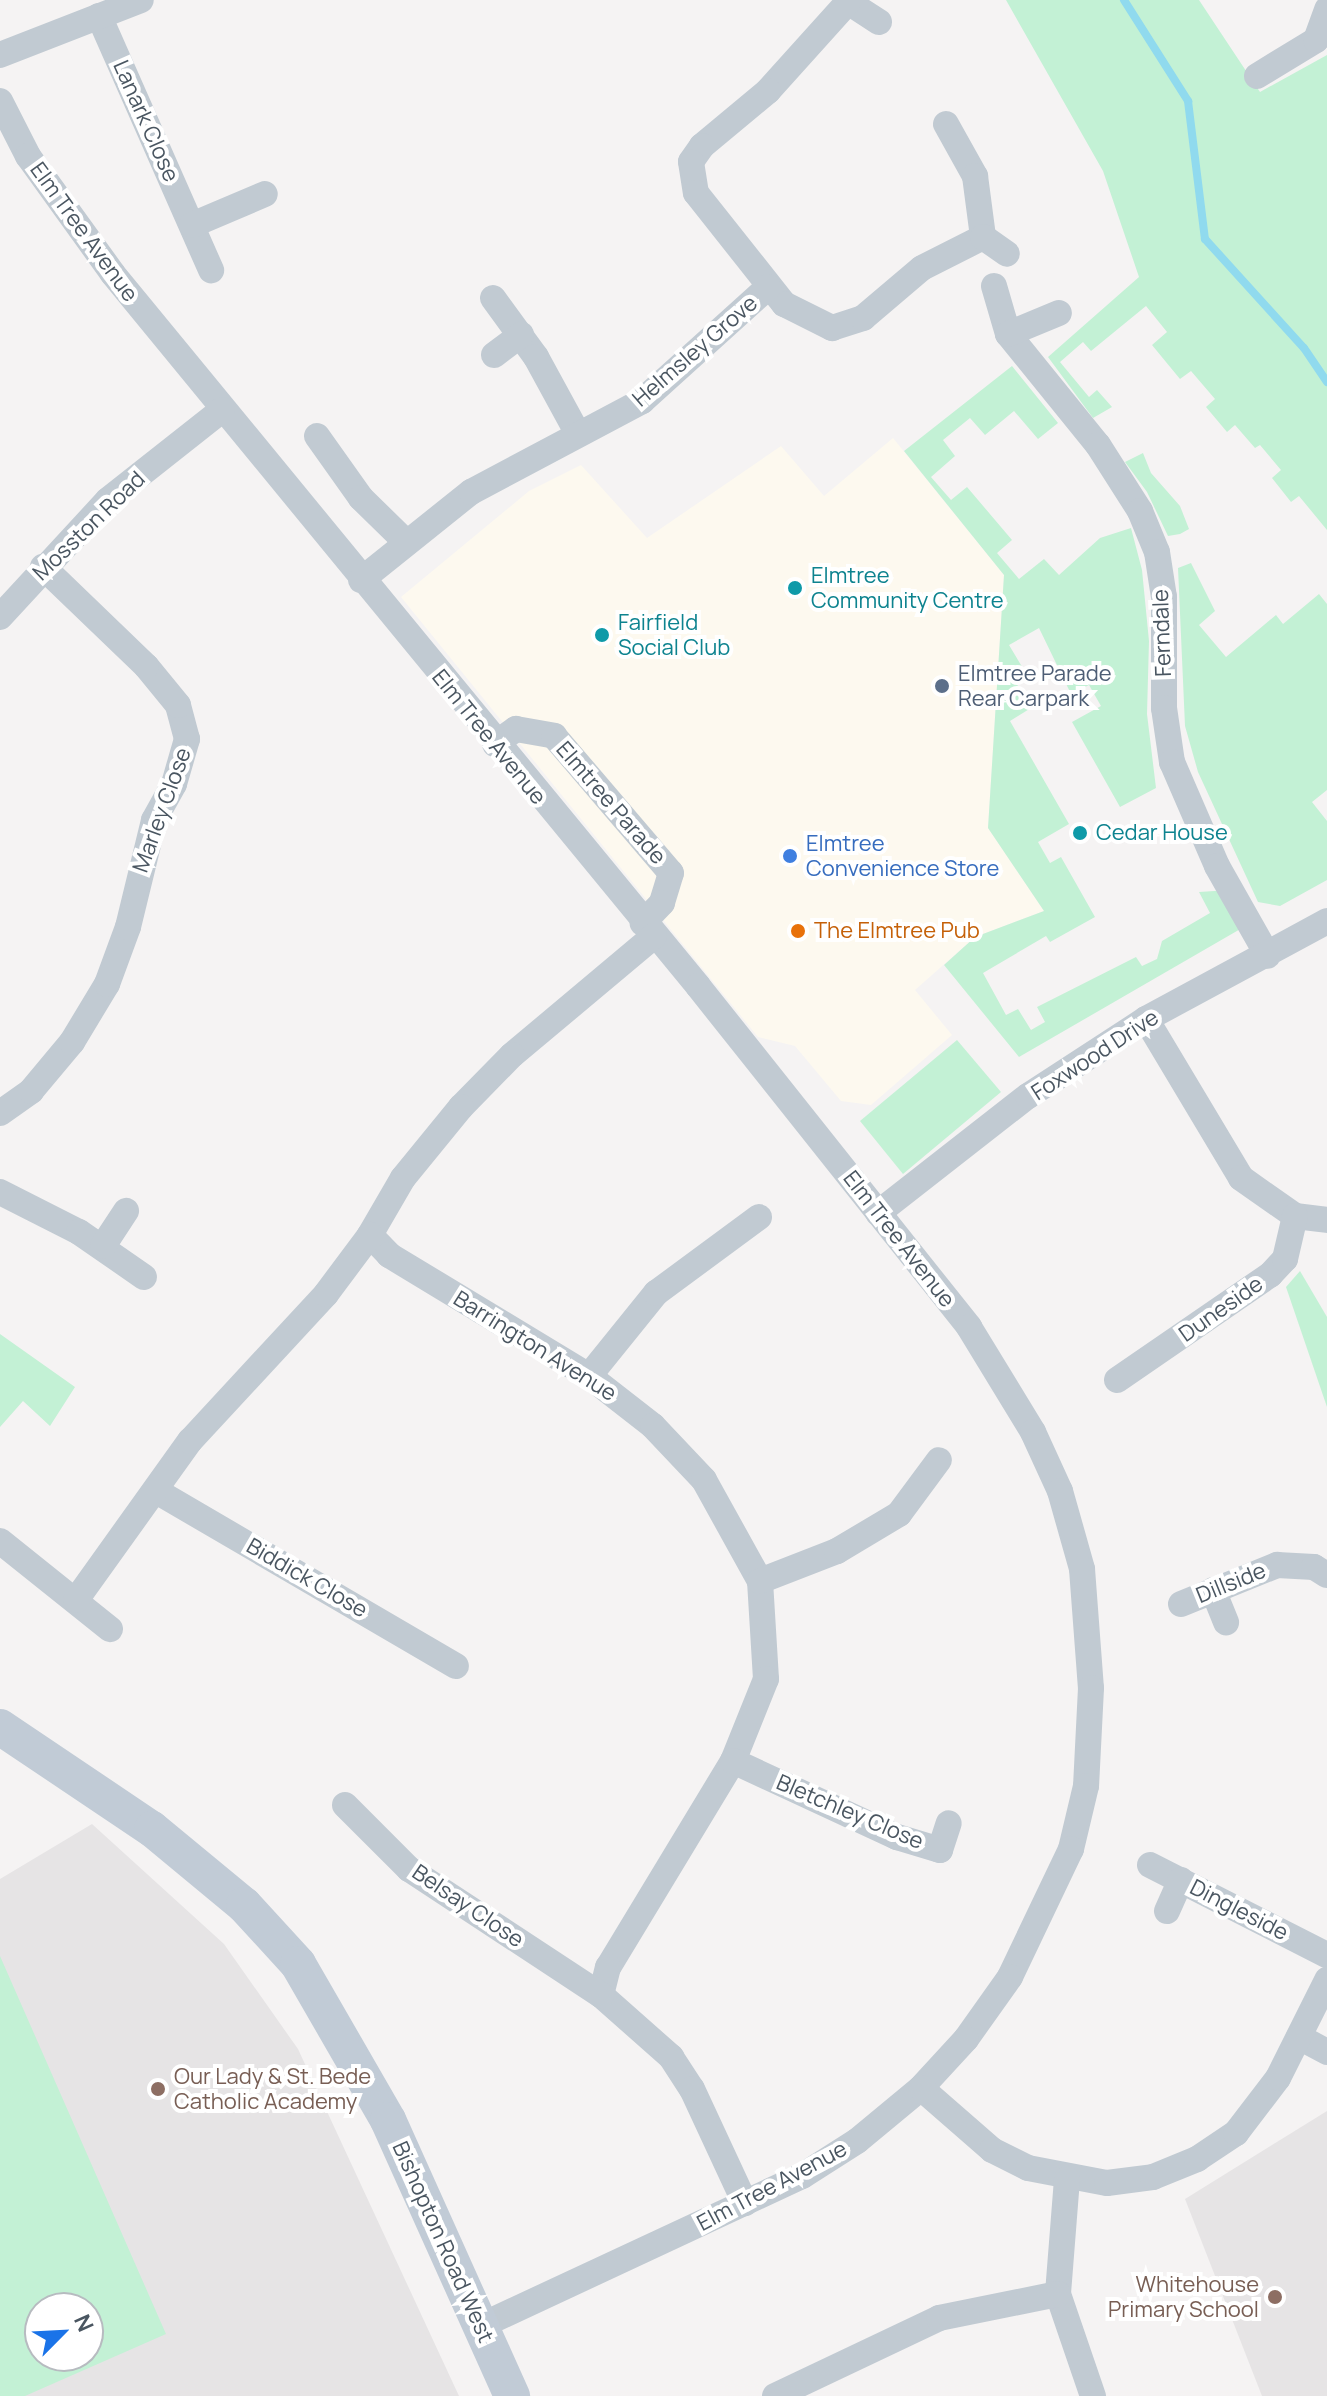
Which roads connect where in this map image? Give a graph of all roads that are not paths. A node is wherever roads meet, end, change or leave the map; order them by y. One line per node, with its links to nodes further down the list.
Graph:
1 (141, 0): 4 (street)
2 (848, 1): 5 (street); 16 (street)
3 (1327, 9): 7 (street)
4 (99, 16): 6 (street); 11 (street, Lanark Close)
5 (879, 22)
6 (0, 55)
7 (1257, 76)
8 (0, 101): 22 (street, Elm Tree Avenue)
9 (946, 124): 12 (street)
10 (265, 194): 11 (street)
11 (192, 225): 14 (street, Lanark Close)
12 (983, 237): 13 (street); 16 (street)
13 (1007, 254)
14 (211, 270)
15 (994, 286): 19 (street, Ferndale)
16 (768, 287): 23 (street, Helmsley Grove)
17 (493, 298): 20 (street)
18 (1059, 313): 19 (street)
19 (1008, 334): 32 (street, Ferndale)
20 (521, 335): 21 (street); 23 (street)
21 (494, 355)
22 (222, 410): 26 (street, Mosston Road); 27 (street, Elm Tree Avenue)
23 (578, 434): 25 (street, Helmsley Grove)
24 (317, 436): 25 (street)
25 (407, 543): 27 (street, Helmsley Grove)
26 (43, 567): 28 (street, Mosston Road); 34 (street, Marley Close)
27 (361, 580): 29 (street, Elm Tree Avenue)
28 (0, 617)
29 (495, 744): 31 (street, Elm Tree Avenue); 31 (street, Elmtree Parade)
30 (1327, 921): 32 (street, Foxwood Drive)
31 (648, 930): 37 (street, Elm Tree Avenue); 41 (street)
32 (1268, 956): 33 (street, Foxwood Drive)
33 (1146, 1019): 37 (street, Foxwood Drive); 38 (street)
34 (0, 1113)
35 (0, 1192): 42 (street)
36 (126, 1211): 42 (street)
37 (878, 1213): 69 (street, Elm Tree Avenue)
38 (1295, 1216): 40 (street); 45 (street, Duneside)
39 (759, 1217): 44 (street)
40 (1327, 1220)
41 (370, 1235): 44 (street, Barrington Avenue); 47 (street)
42 (103, 1246): 43 (street)
43 (144, 1277)
44 (589, 1376): 50 (street, Barrington Avenue)
45 (1117, 1380)
46 (939, 1460): 50 (street)
47 (158, 1492): 52 (street); 56 (street, Biddick Close)
48 (0, 1541): 52 (street)
49 (1327, 1575): 51 (street, Dillside)
50 (760, 1581): 58 (street, Barrington Avenue)
51 (1213, 1590): 53 (street, Dillside); 54 (street)
52 (76, 1600): 55 (street)
53 (1181, 1604)
54 (1226, 1622)
55 (110, 1629)
56 (456, 1666)
57 (0, 1727): 73 (street, Bishopton Road West)
58 (733, 1761): 60 (street, Bletchley Close); 66 (street, Barrington Avenue)
59 (345, 1805): 66 (street, Belsay Close)
60 (949, 1823)
61 (1150, 1865): 62 (street, Dingleside)
62 (1181, 1880): 63 (street); 64 (street, Dingleside)
63 (1167, 1911)
64 (1327, 1955)
65 (1327, 1980): 67 (street)
66 (601, 1995): 71 (street)
67 (1299, 2037): 68 (street); 70 (street)
68 (1327, 2052)
69 (921, 2088): 70 (street); 71 (street, Elm Tree Avenue)
70 (1067, 2179): 72 (street)
71 (745, 2203): 73 (street, Elm Tree Avenue)
72 (1058, 2294): 75 (street); 76 (street)
73 (480, 2326): 74 (street, Bishopton Road West)
74 (512, 2396)
75 (775, 2396)
76 (1093, 2396)

